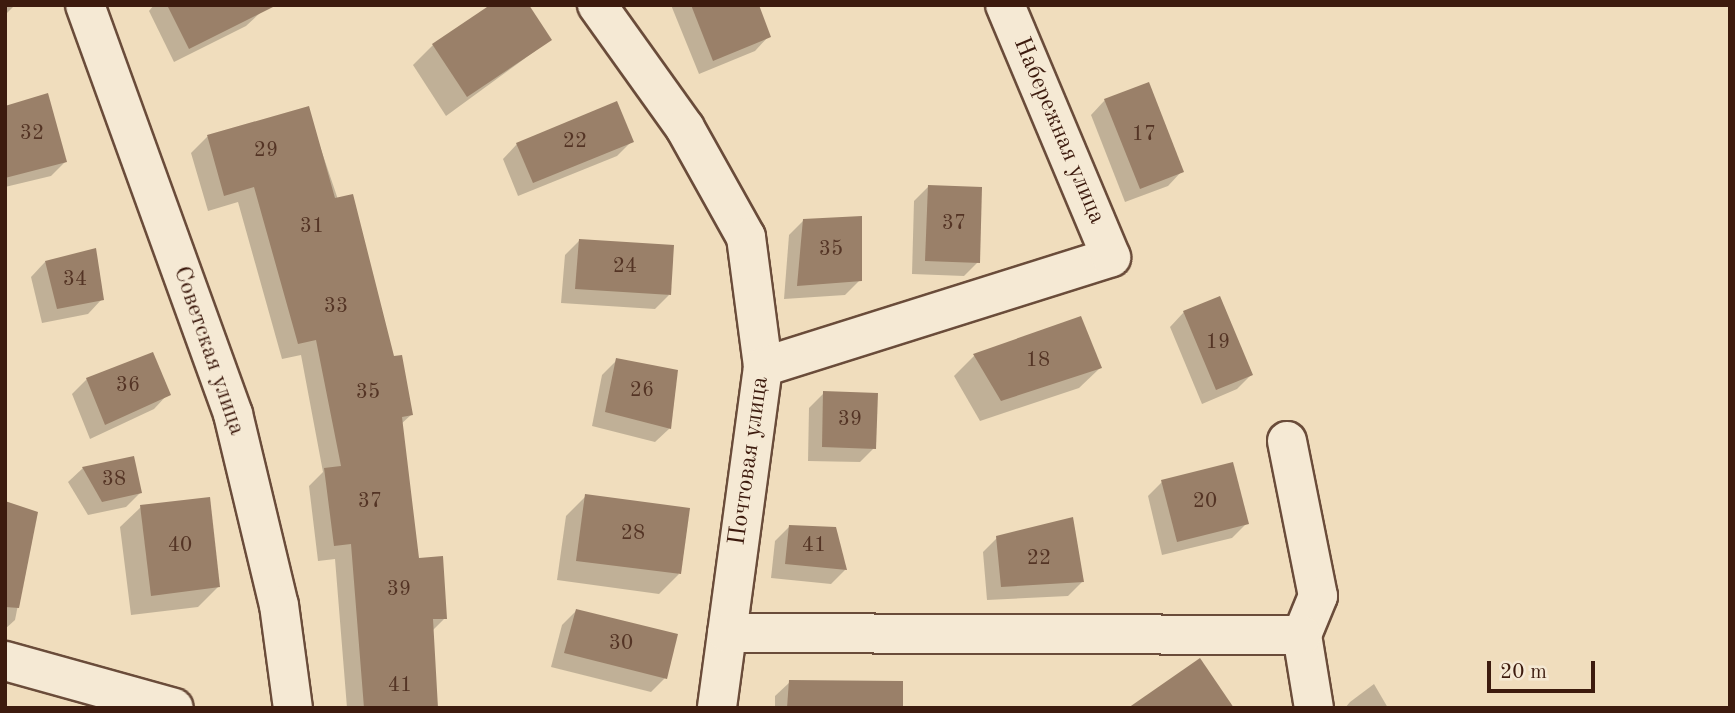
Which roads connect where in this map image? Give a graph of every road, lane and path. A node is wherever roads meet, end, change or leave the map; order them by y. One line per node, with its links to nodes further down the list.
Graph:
1 (85, 5): 10 (street, Советская улица)
2 (597, 5): 4 (street, Почтовая улица)
3 (1006, 5): 4 (street, Набережная улица)
4 (763, 367): 6 (street, Почтовая улица)
5 (1287, 441): 7 (street)
6 (727, 633): 7 (street); 11 (street, Почтовая улица)
7 (1303, 635): 12 (street)
8 (5, 661): 9 (street)
9 (174, 708)
10 (293, 708)
11 (717, 708)
12 (1314, 708)

